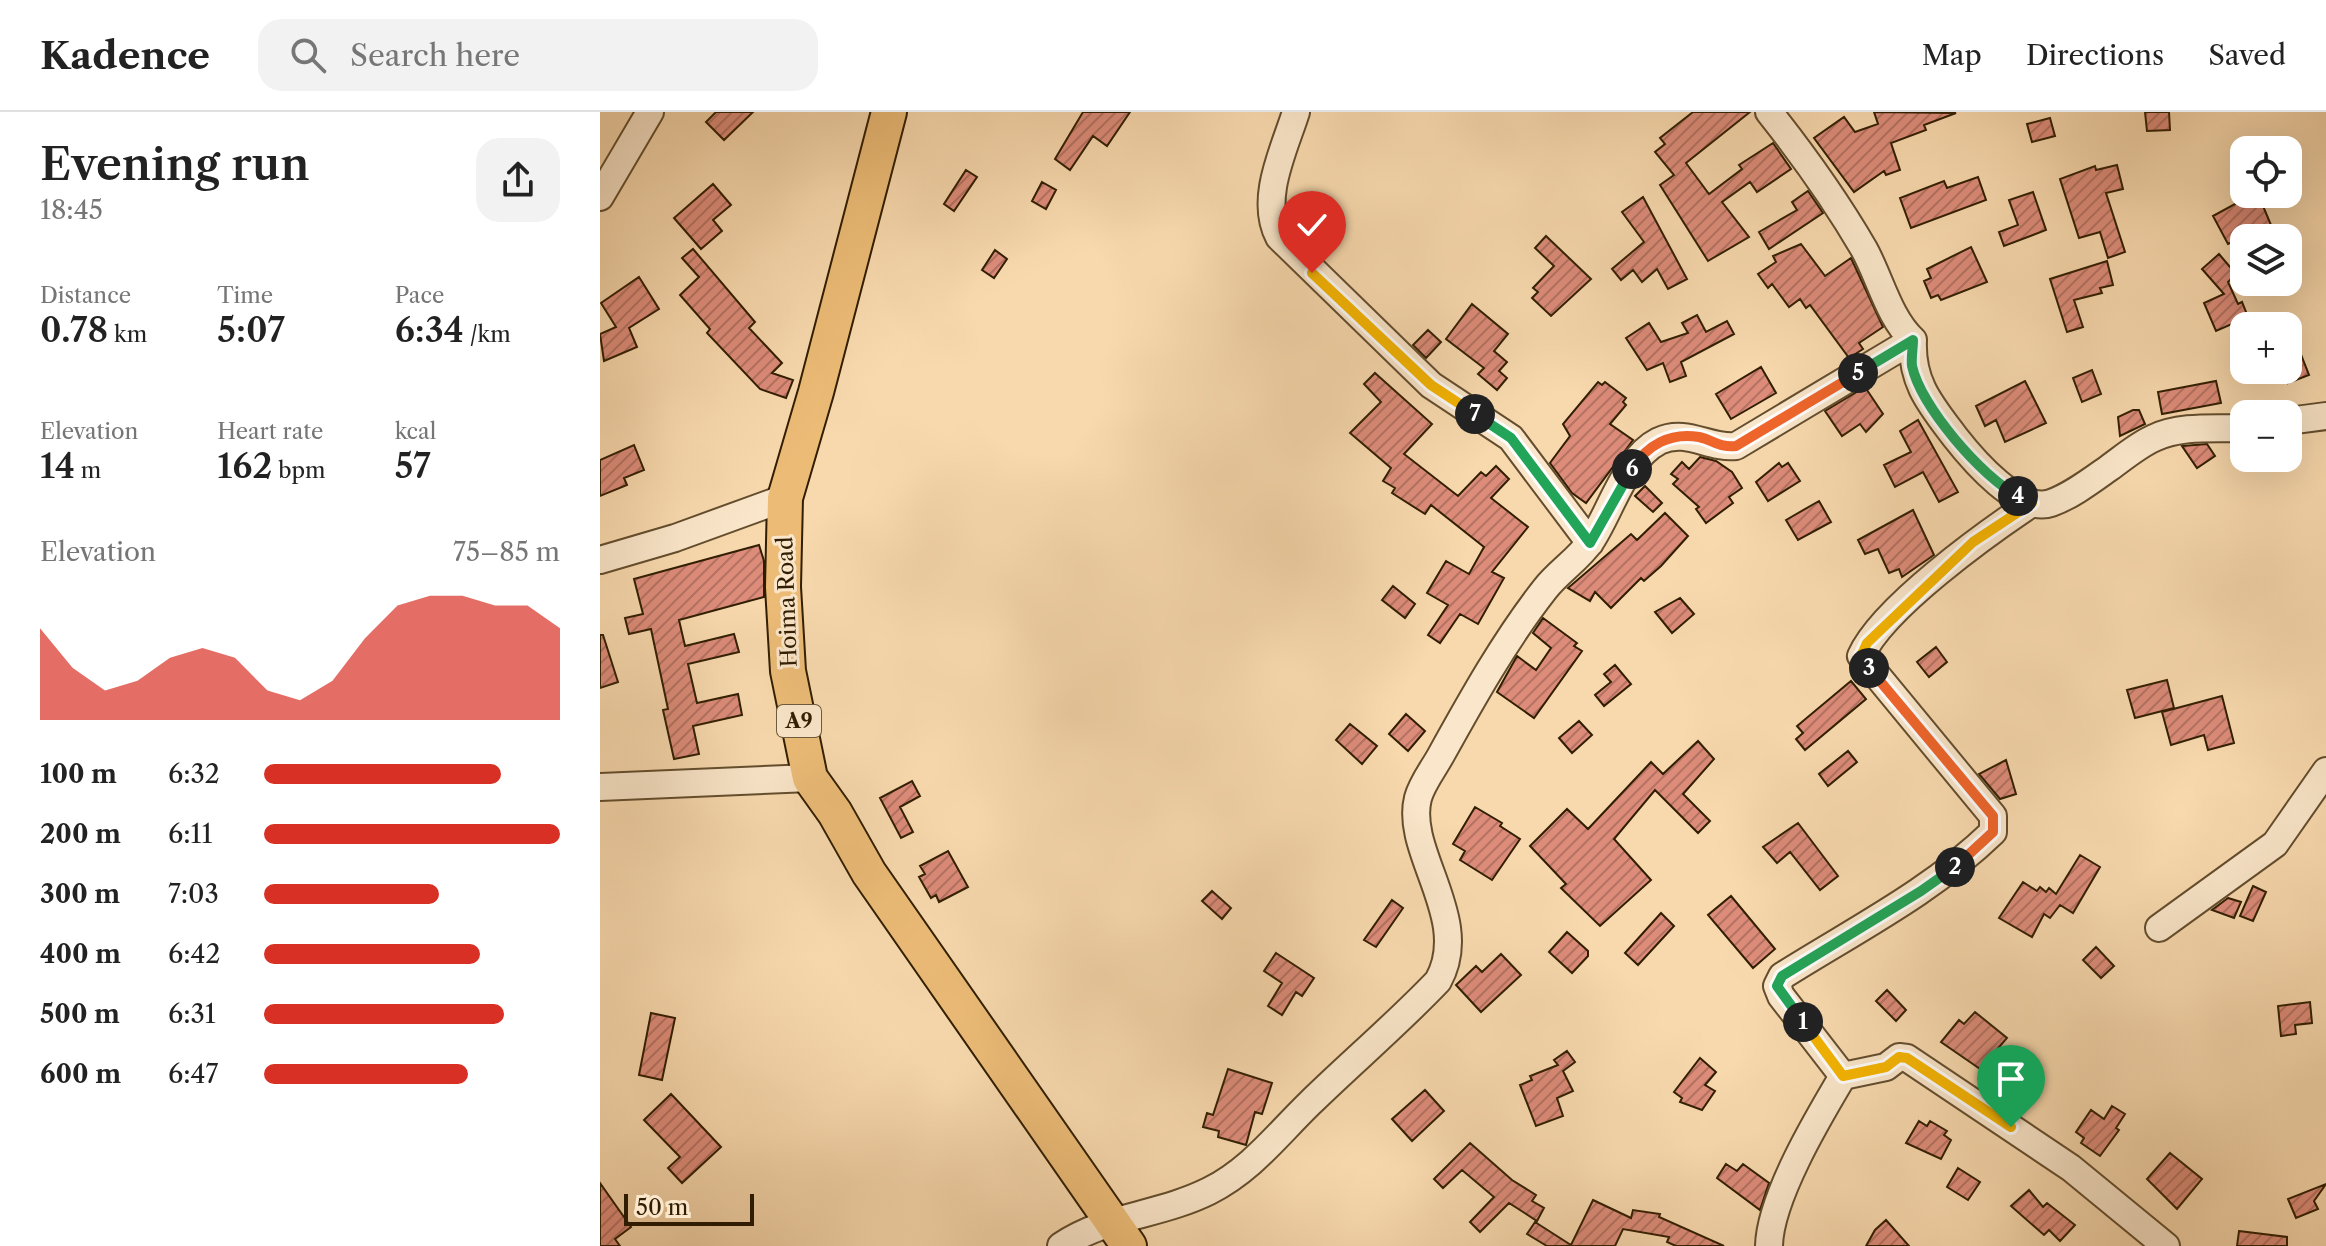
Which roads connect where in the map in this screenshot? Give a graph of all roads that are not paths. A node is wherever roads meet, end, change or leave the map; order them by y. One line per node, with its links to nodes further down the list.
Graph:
1 (650, 112): 5 (street)
2 (889, 112): 10 (main road, Hoima Road / A9)
3 (1296, 112): 12 (street)
4 (1769, 112): 6 (street)
5 (600, 197)
6 (1913, 340): 11 (street); 12 (street)
7 (2326, 416): 8 (street)
8 (2302, 419)
9 (2230, 429): 11 (street)
10 (785, 498): 13 (street); 15 (main road, Hoima Road / A9)
11 (2032, 503): 18 (street)
12 (1590, 543): 19 (street)
13 (600, 560)
14 (2326, 771): 17 (street)
15 (810, 778): 16 (street); 19 (main road, Hoima Road / A9)
16 (600, 787)
17 (2159, 928)
18 (1843, 1076): 21 (street); 22 (street)
19 (1121, 1233): 20 (street)
20 (1061, 1246)
21 (1769, 1246)
22 (2166, 1246)

